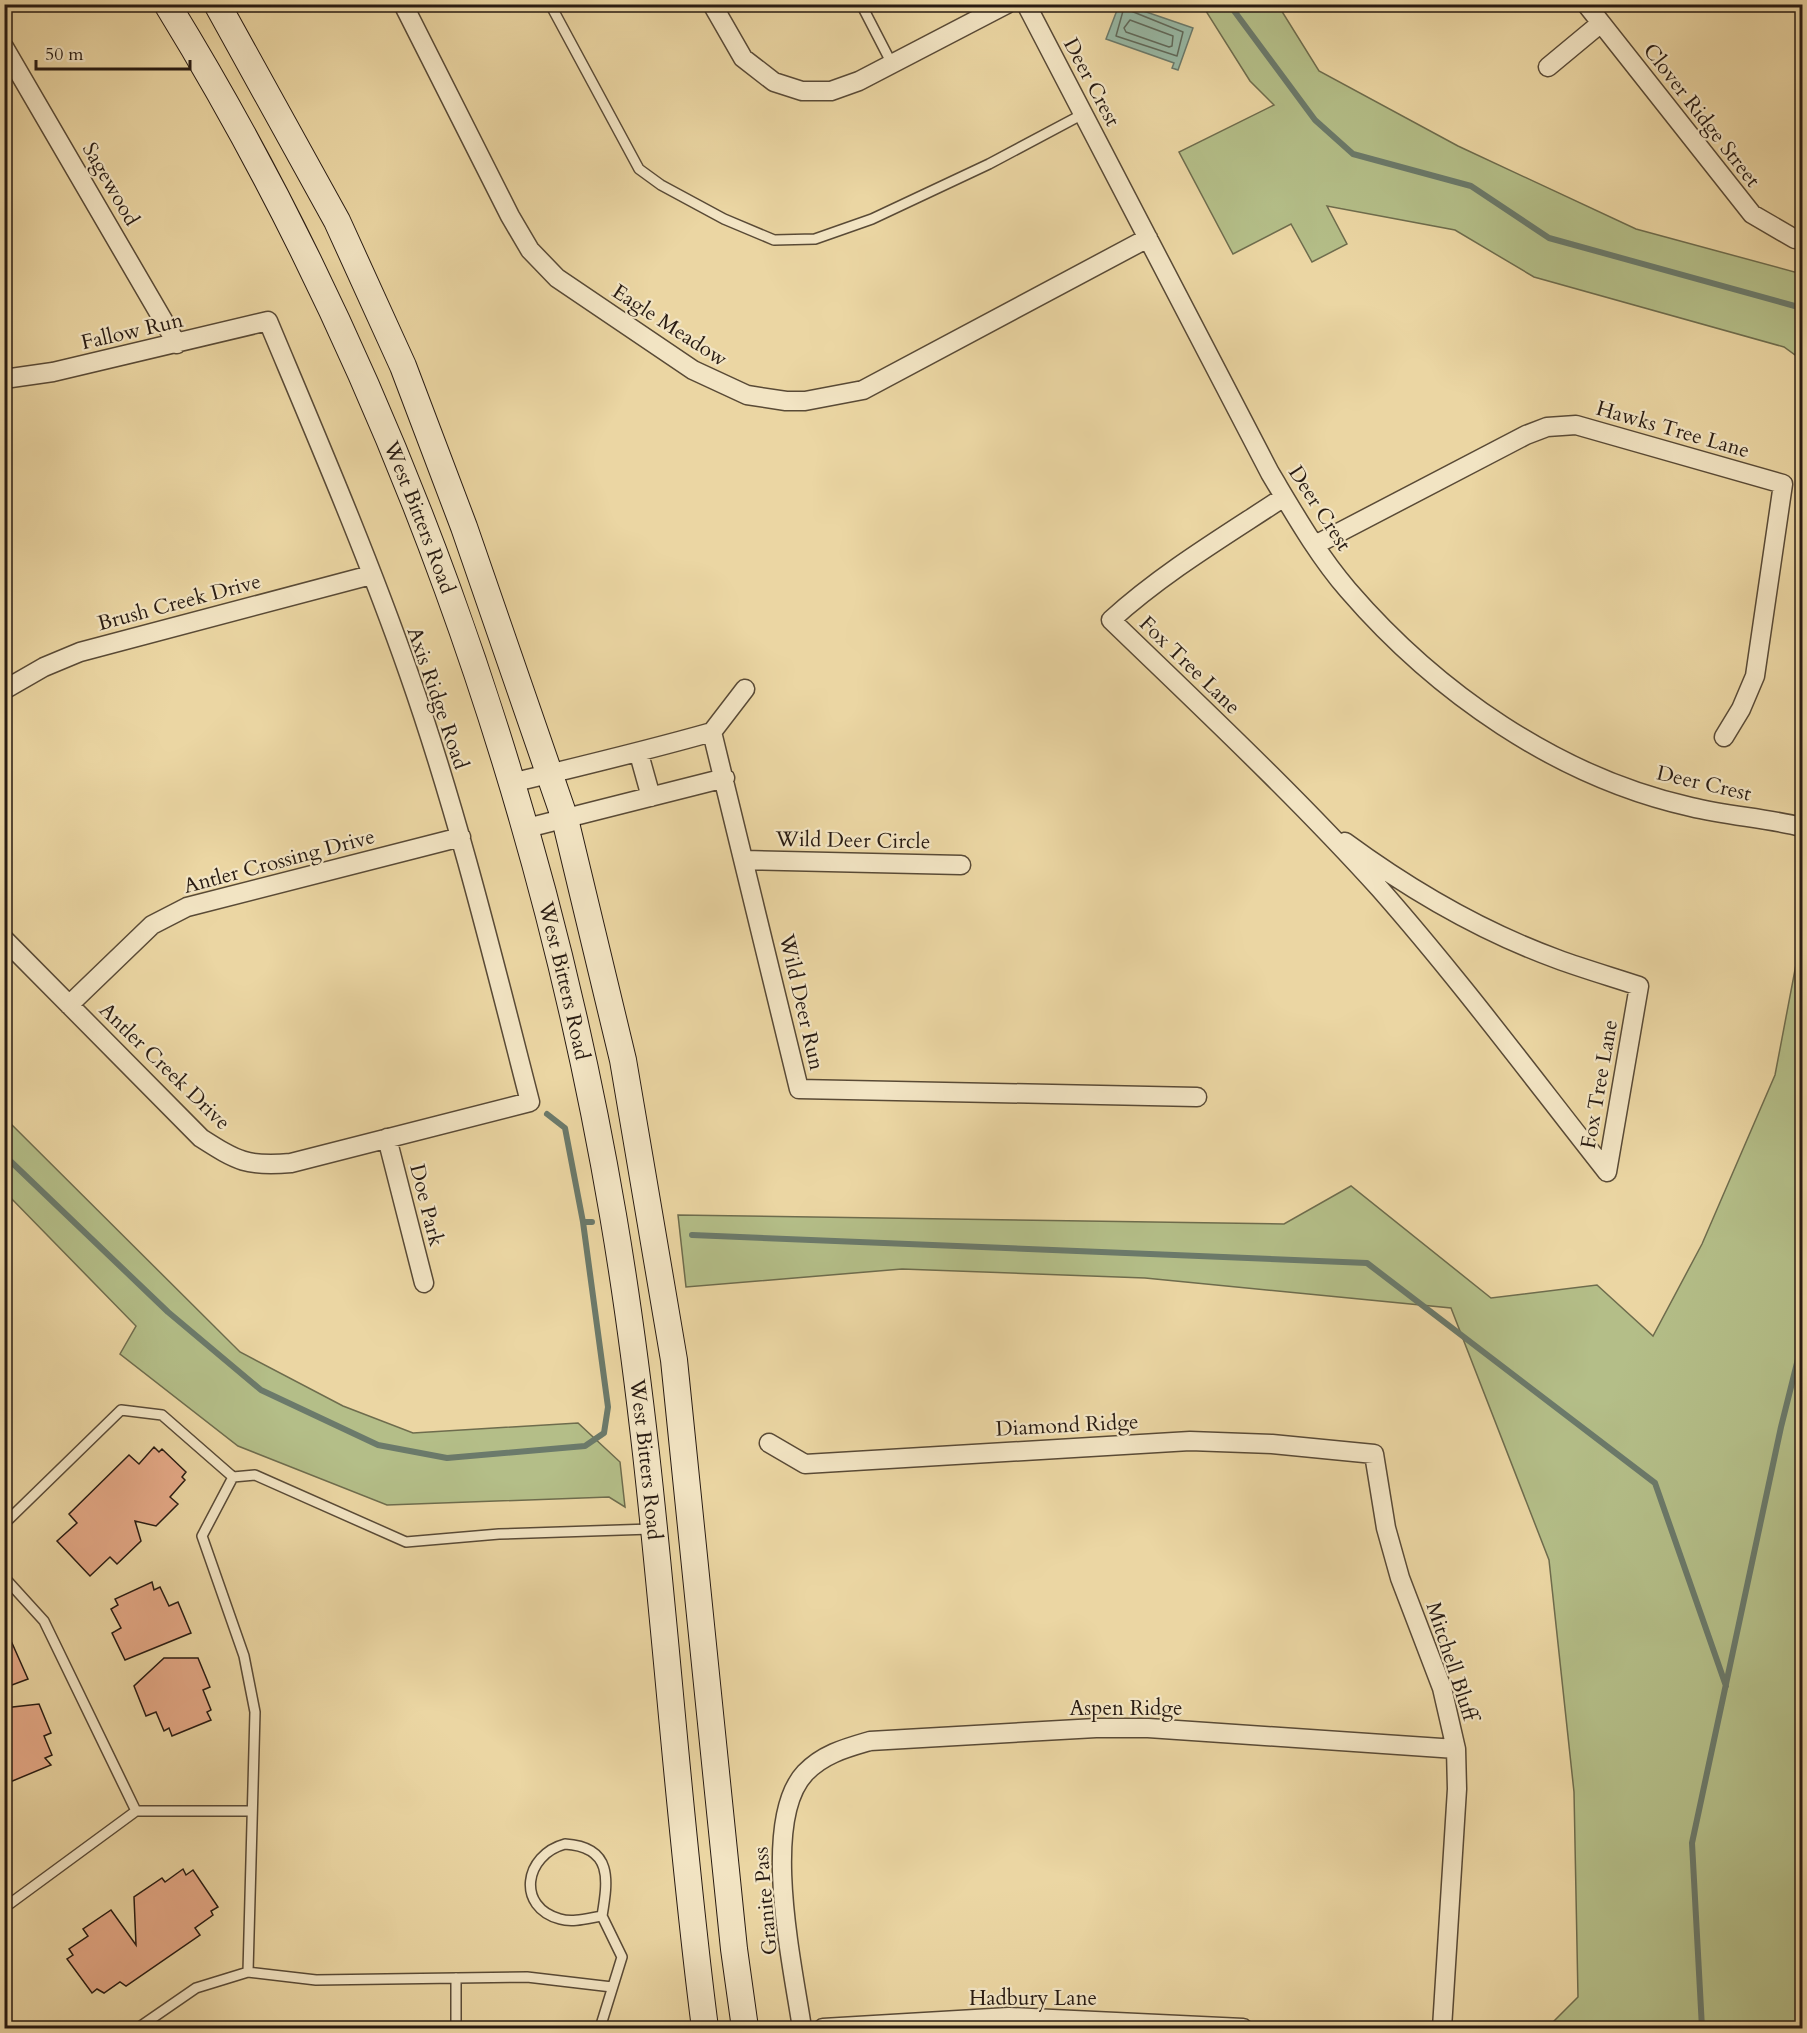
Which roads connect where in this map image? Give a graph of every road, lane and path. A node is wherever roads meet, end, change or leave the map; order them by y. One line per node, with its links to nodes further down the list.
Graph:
1 (167, 4): 30 (main road, West Bitters Road)
2 (217, 4): 28 (main road, West Bitters Road)
3 (403, 4): 15 (street, Eagle Meadow)
4 (550, 4): 14 (lane)
5 (712, 4): 12 (street)
6 (861, 4): 12 (lane)
7 (1007, 4): 12 (street)
8 (1026, 4): 14 (street, Deer Crest)
9 (1586, 4): 10 (street, Clover Ridge Street)
10 (1600, 23): 13 (street); 16 (street, Clover Ridge Street)
11 (4, 47): 18 (street, Sagewood)
12 (892, 64)
13 (1548, 67)
14 (1083, 114): 15 (street, Deer Crest)
15 (1148, 238): 20 (street, Deer Crest)
16 (1795, 238)
17 (268, 321): 18 (street, Fallow Run); 22 (street, Axis Ridge Road)
18 (177, 344): 19 (street, Fallow Run)
19 (4, 379)
20 (1284, 497): 21 (street, Deer Crest); 32 (street, Fox Tree Lane)
21 (1315, 545): 26 (street, Hawks Tree Lane); 34 (street, Deer Crest)
22 (371, 575): 24 (street, Brush Creek Drive); 38 (street, Axis Ridge Road)
23 (745, 689): 25 (street)
24 (4, 690)
25 (712, 732): 27 (street); 29 (street, Wild Deer Run)
26 (1724, 737)
27 (639, 754): 28 (street); 31 (street)
28 (549, 774): 30 (street); 33 (main road, West Bitters Road)
29 (725, 778): 31 (street); 39 (street, Wild Deer Run)
30 (510, 783): 37 (main road, West Bitters Road)
31 (651, 797): 33 (street)
32 (1311, 816): 32 (street, Fox Tree Lane)
33 (565, 819): 37 (street); 47 (main road, West Bitters Road)
34 (1779, 821): 35 (street, Deer Crest); 36 (street, Deer Crest)
35 (1803, 822)
36 (1803, 827)
37 (524, 829): 48 (main road, West Bitters Road)
38 (461, 837): 42 (street, Antler Crossing Drive); 44 (street, Axis Ridge Road)
39 (745, 860): 40 (street, Wild Deer Circle); 43 (street, Wild Deer Run)
40 (961, 865)
41 (4, 939): 42 (street, Antler Creek Drive)
42 (69, 1005): 45 (street, Antler Creek Drive)
43 (1197, 1097)
44 (530, 1102): 45 (street, Antler Creek Drive)
45 (387, 1138): 46 (street, Doe Park)
46 (424, 1283)
47 (674, 1360): 48 (main road); 68 (main road, West Bitters Road)
48 (634, 1363): 53 (main road, West Bitters Road)
49 (769, 1443): 50 (street, Diamond Ridge)
50 (1374, 1454): 55 (street, Mitchell Bluff)
51 (233, 1477): 52 (lane); 53 (lane); 58 (lane)
52 (4, 1524)
53 (653, 1528): 67 (main road, West Bitters Road)
54 (4, 1577): 57 (lane)
55 (1456, 1749): 56 (street, Aspen Ridge); 72 (street, Mitchell Bluff)
56 (805, 1774): 69 (street, Granite Pass)
57 (136, 1811): 58 (lane); 59 (lane)
58 (251, 1811): 61 (lane)
59 (4, 1908)
60 (602, 1916): 60 (lane); 63 (lane)
61 (248, 1972): 62 (lane); 64 (lane)
62 (456, 1978): 63 (lane); 65 (lane)
63 (612, 1987): 66 (lane)
64 (138, 2028)
65 (456, 2028)
66 (600, 2028)
67 (705, 2028)
68 (745, 2028)
69 (802, 2028)
70 (824, 2028): 71 (street, Hadbury Lane)
71 (1243, 2028)
72 (1442, 2028)

